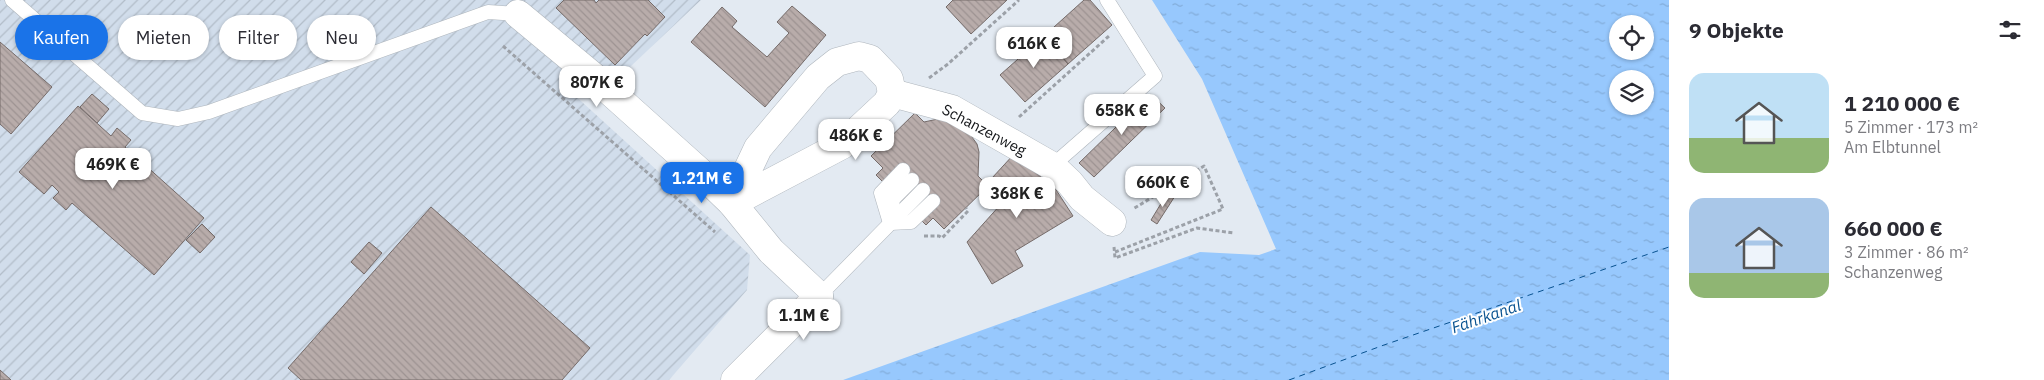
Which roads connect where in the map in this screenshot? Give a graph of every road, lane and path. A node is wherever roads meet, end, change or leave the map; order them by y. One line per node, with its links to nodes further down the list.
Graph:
1 (12, 0): 4 (lane)
2 (1019, 0): 7 (path)
3 (1107, 0): 5 (lane)
4 (518, 14): 13 (street)
5 (1122, 24): 8 (path); 9 (lane)
6 (502, 46): 16 (path)
7 (902, 95): 8 (street, Schanzenweg); 13 (street); 13 (street)
8 (998, 136): 9 (street, Schanzenweg)
9 (1052, 166): 14 (street, Schanzenweg)
10 (907, 175): 15 (lane)
11 (923, 190): 15 (lane)
12 (933, 201): 15 (lane)
13 (732, 203): 19 (street)
14 (1112, 222): 18 (path); 18 (path)
15 (890, 223): 19 (lane)
16 (715, 232)
17 (1234, 232): 18 (path)
18 (1115, 252)
19 (818, 296): 20 (street)
20 (734, 380)

